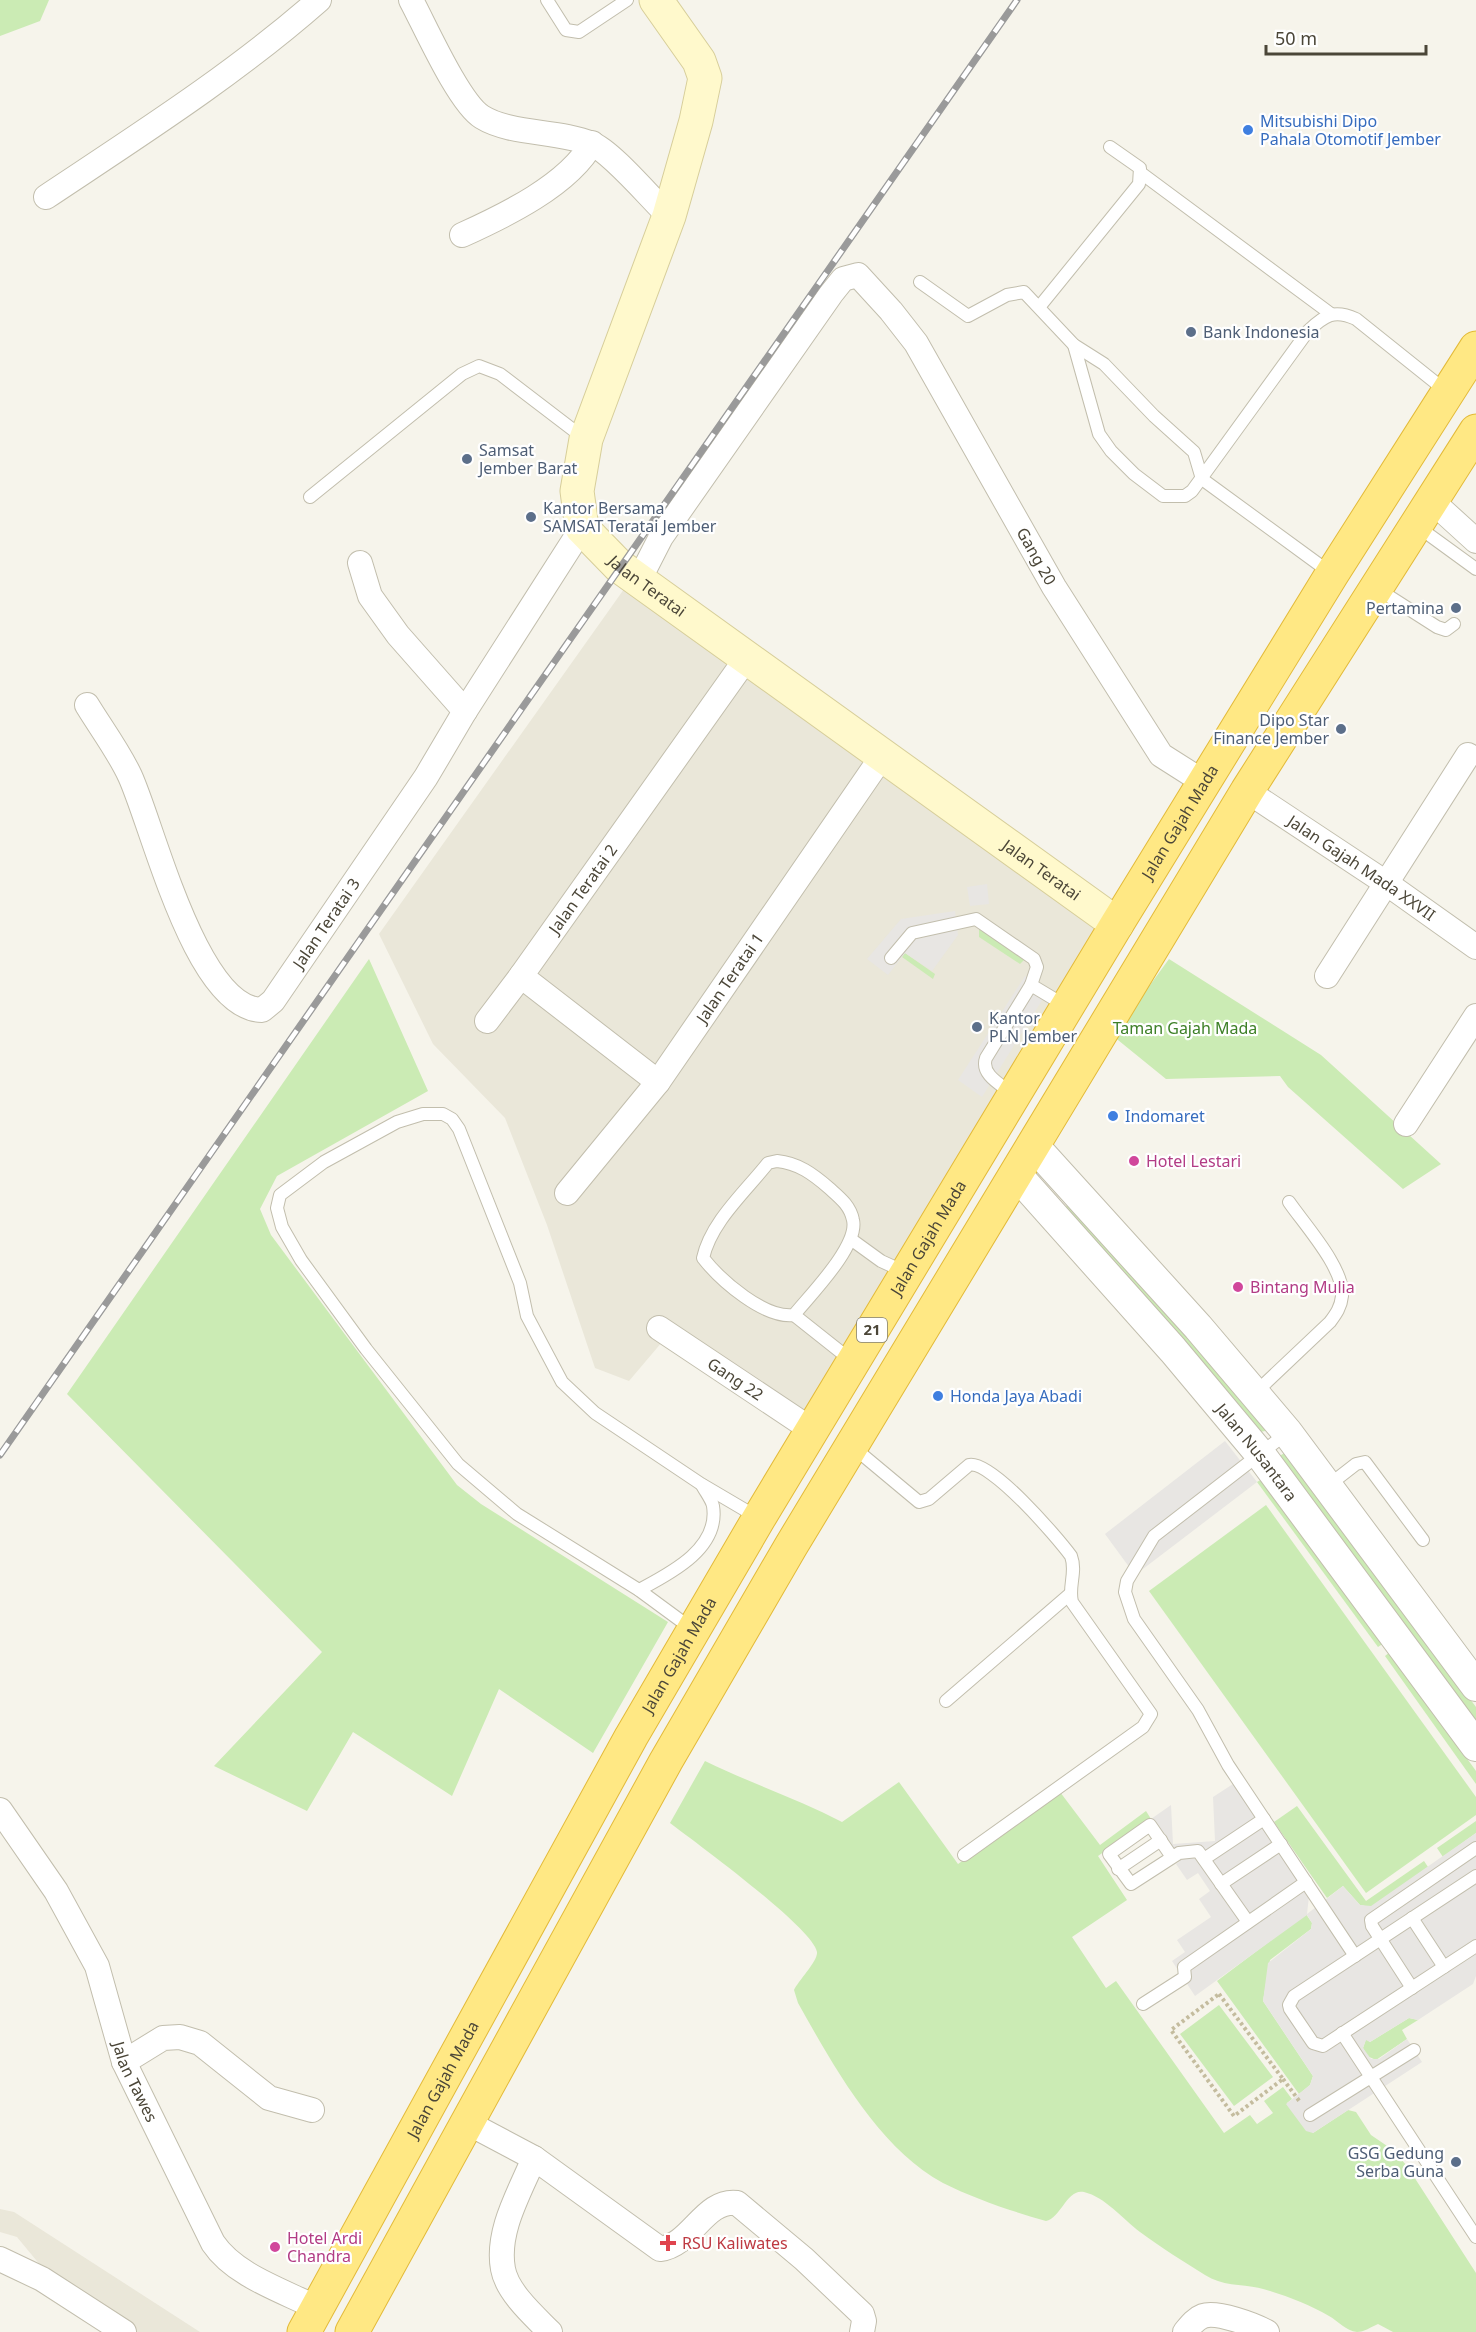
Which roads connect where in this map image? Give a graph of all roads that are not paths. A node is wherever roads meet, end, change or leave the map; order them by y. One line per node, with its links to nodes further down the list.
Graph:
1 (319, 0): 9 (street)
2 (411, 0): 6 (street)
3 (547, 0): 4 (lane)
4 (627, 0)
5 (656, 0): 10 (main road)
6 (592, 143): 10 (street); 11 (street)
7 (1110, 147): 8 (lane)
8 (1141, 173): 13 (lane); 14 (lane)
9 (46, 197)
10 (669, 216): 19 (main road)
11 (462, 236)
12 (920, 282): 13 (lane)
13 (1040, 306): 15 (lane)
14 (1331, 314): 17 (lane); 20 (lane)
15 (1074, 345): 20 (lane); 20 (lane)
16 (1476, 348): 17 (highway, Jalan Gajah Mada / 21)
17 (1447, 392): 27 (highway, Jalan Gajah Mada / 21)
18 (1476, 431): 22 (highway, 21)
19 (586, 439): 21 (lane); 23 (main road)
20 (1202, 479): 27 (lane)
21 (310, 497)
22 (1424, 513): 24 (street); 26 (lane); 29 (highway, 21)
23 (582, 528): 28 (main road, Jalan Teratai); 33 (street, Jalan Teratai 3)
24 (1476, 541)
25 (360, 563): 33 (street)
26 (1476, 569)
27 (1332, 574): 36 (highway, Jalan Gajah Mada / 21)
28 (639, 580): 31 (main road, Jalan Teratai); 36 (street, Gang 20)
29 (1376, 588): 30 (lane); 37 (highway, 21)
30 (1454, 624)
31 (746, 659): 34 (main road, Jalan Teratai); 42 (street, Jalan Teratai 2)
32 (87, 705): 33 (street, Jalan Teratai 3)
33 (465, 711)
34 (883, 755): 39 (main road, Jalan Teratai); 48 (street, Jalan Teratai 1)
35 (1468, 755): 38 (street)
36 (1205, 783): 39 (highway, Jalan Gajah Mada / 21)
37 (1247, 791): 38 (street, Jalan Gajah Mada XXVII); 51 (highway, 21)
38 (1386, 883): 40 (street, Jalan Gajah Mada XXVII); 43 (street)
39 (1117, 924): 45 (highway, Jalan Gajah Mada / 21)
40 (1476, 947)
41 (891, 958): 44 (lane)
42 (521, 976): 47 (street, Jalan Teratai 2); 48 (street)
43 (1327, 976)
44 (1031, 985): 45 (lane); 49 (lane)
45 (1067, 1007): 49 (highway, Jalan Gajah Mada / 21)
46 (1476, 1016): 50 (street)
47 (487, 1021)
48 (658, 1082): 53 (street, Jalan Teratai 1)
49 (1014, 1095): 56 (highway, Jalan Gajah Mada / 21)
50 (1406, 1124)
51 (1034, 1146): 52 (highway, 21); 60 (street)
52 (1016, 1174): 63 (highway, 21); 64 (street, Jalan Nusantara)
53 (567, 1193)
54 (1288, 1202): 60 (lane)
55 (852, 1240): 56 (lane); 57 (lane); 57 (lane)
56 (906, 1273): 59 (highway, Jalan Gajah Mada / 21)
57 (794, 1315): 59 (lane)
58 (659, 1328): 61 (street, Gang 22)
59 (853, 1362): 61 (highway, Jalan Gajah Mada / 21)
60 (1255, 1394): 62 (street)
61 (812, 1430): 67 (highway, Jalan Gajah Mada / 21)
62 (1287, 1432): 64 (lane); 66 (street)
63 (852, 1446): 70 (lane); 94 (highway, 21)
64 (1260, 1454): 74 (street, Jalan Nusantara); 76 (lane)
65 (701, 1484): 67 (lane); 69 (lane); 69 (lane)
66 (1329, 1485): 68 (lane); 72 (street)
67 (759, 1518): 71 (highway, Jalan Gajah Mada / 21)
68 (1423, 1540)
69 (639, 1590): 71 (lane)
70 (1070, 1594): 73 (lane); 80 (lane)
71 (693, 1629): 91 (highway, Jalan Gajah Mada / 21)
72 (1473, 1677)
73 (946, 1701)
74 (1476, 1746)
75 (0, 1810): 99 (street, Jalan Tawes)
76 (1263, 1819): 78 (lane); 82 (lane)
77 (1161, 1840): 81 (lane); 83 (lane); 83 (lane)
78 (1281, 1844): 85 (lane); 86 (lane)
79 (1476, 1848): 89 (lane)
80 (964, 1854)
81 (1172, 1857): 82 (lane); 83 (lane)
82 (1204, 1859): 86 (lane)
83 (1118, 1869)
84 (1476, 1876): 87 (lane)
85 (1306, 1882): 88 (lane); 92 (lane)
86 (1221, 1884): 88 (lane)
87 (1412, 1918): 89 (lane); 93 (lane)
88 (1248, 1922): 96 (lane)
89 (1380, 1939): 92 (lane); 95 (lane)
90 (1476, 1946): 93 (lane)
91 (512, 1956): 94 (highway); 107 (highway, Jalan Gajah Mada / 21)
92 (1355, 1956): 97 (lane)
93 (1444, 1967): 95 (lane)
94 (549, 1976): 103 (highway, 21)
95 (1412, 1988): 97 (lane)
96 (1143, 2004)
97 (1342, 2033): 100 (lane)
98 (1414, 2049): 100 (lane)
99 (124, 2062): 101 (street); 107 (street, Jalan Tawes)
100 (1371, 2077): 102 (lane); 105 (lane)
101 (312, 2110)
102 (1310, 2115)
103 (468, 2123): 104 (street); 109 (highway, 21)
104 (534, 2158): 110 (street); 111 (street)
105 (1476, 2237)
106 (0, 2259): 108 (street)
107 (311, 2320)
108 (124, 2332)
109 (352, 2332)
110 (550, 2332)
111 (862, 2332)
112 (1185, 2332): 113 (street)
113 (1268, 2332)

